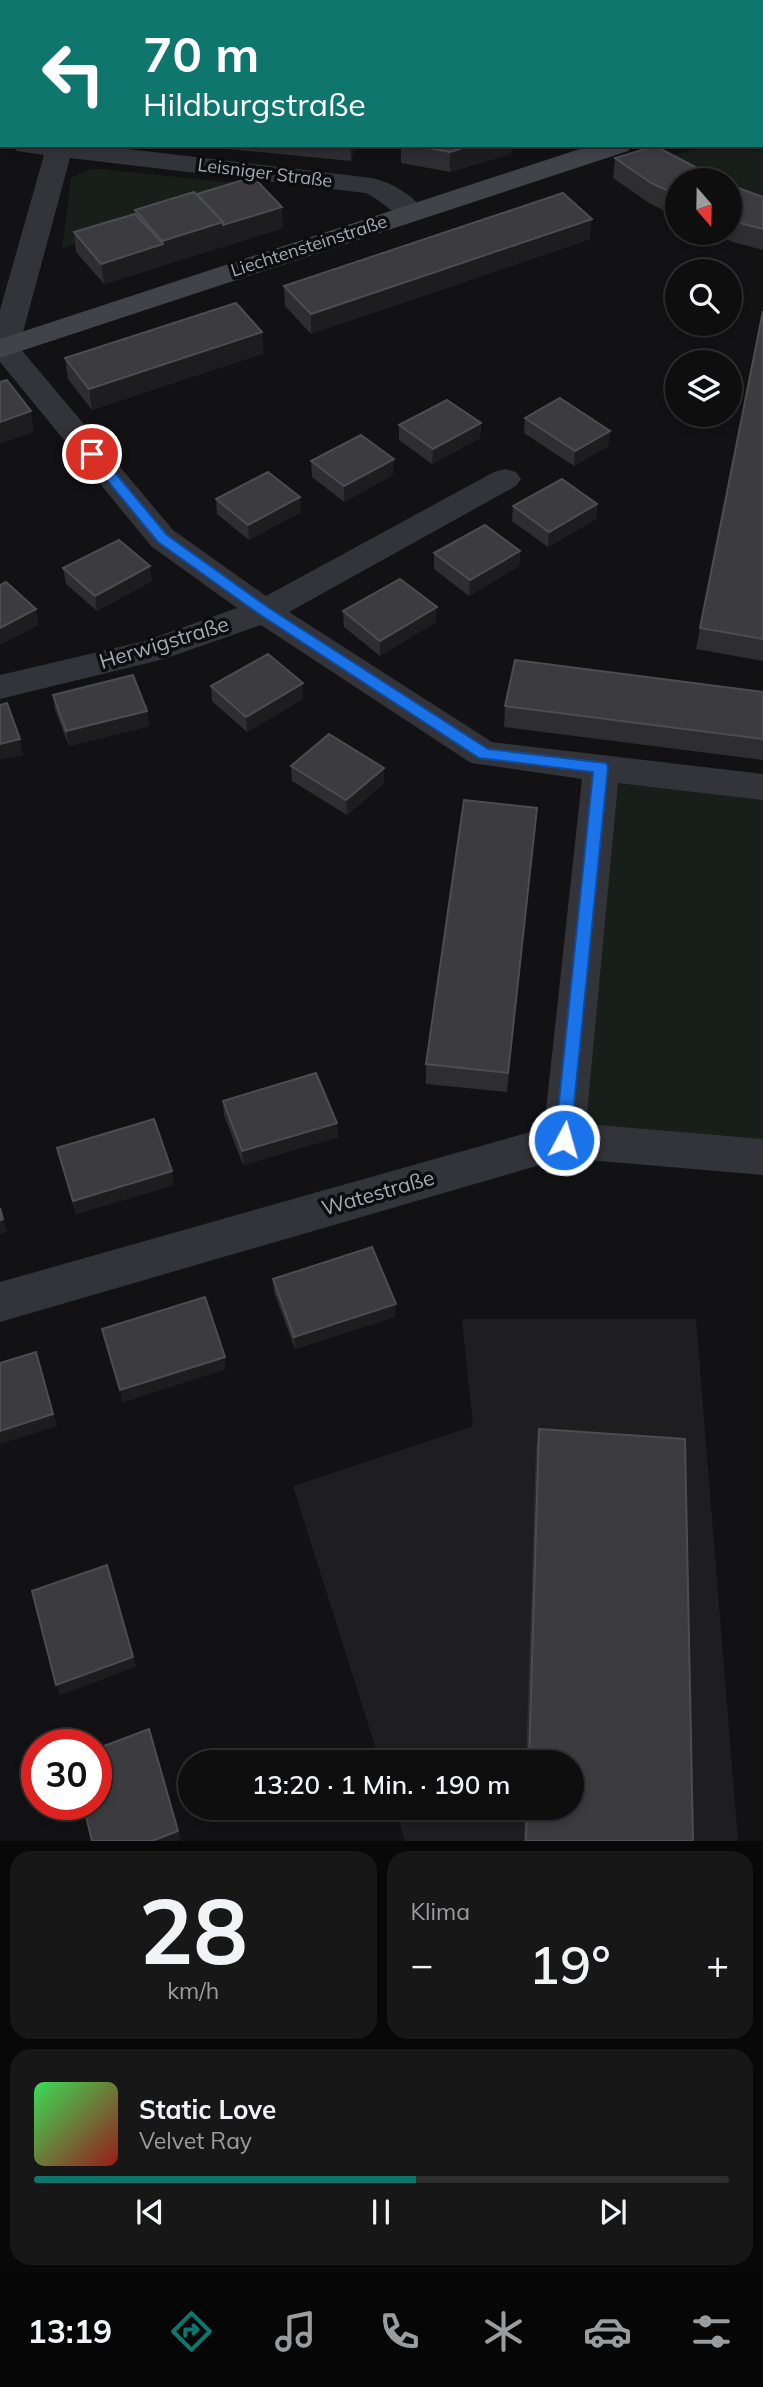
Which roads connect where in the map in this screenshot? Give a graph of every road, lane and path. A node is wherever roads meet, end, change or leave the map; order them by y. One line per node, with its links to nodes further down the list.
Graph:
1 (60, 147): 3 (street, Leisniger Straße); 4 (street)
2 (613, 147): 3 (street, Liechtensteinstraße)
3 (412, 213): 4 (street, Liechtensteinstraße)
4 (2, 348): 6 (street)
5 (505, 479): 6 (street, Herwigstraße)
6 (264, 611): 7 (street, Herwigstraße); 8 (street)
7 (0, 687)
8 (601, 767): 9 (street); 10 (street)
9 (763, 787)
10 (564, 1140): 11 (street, Watestraße); 12 (street, Watestraße)
11 (763, 1157)
12 (0, 1303)

